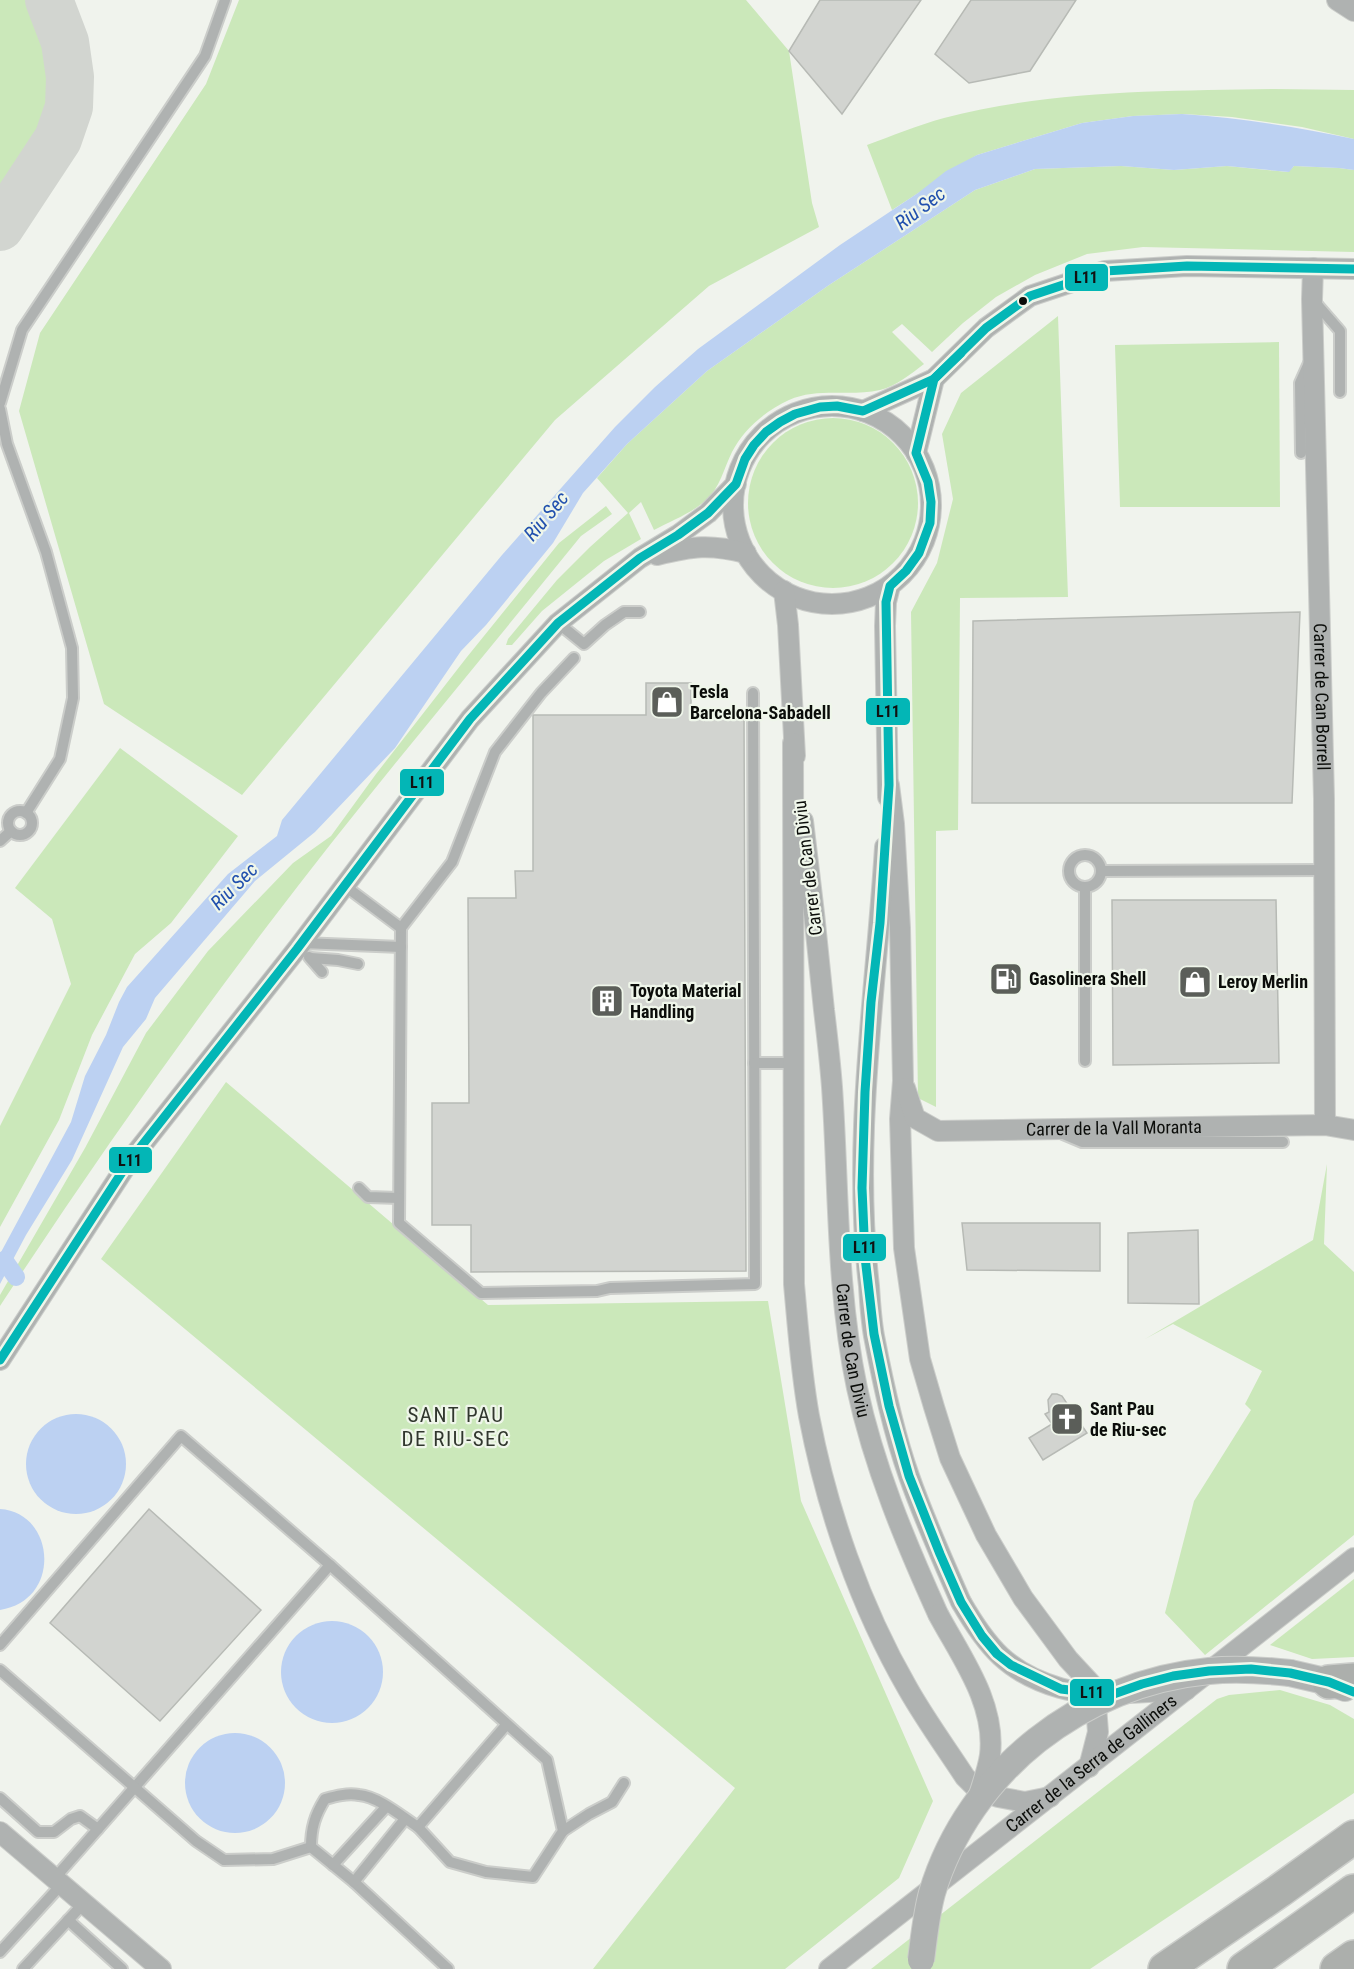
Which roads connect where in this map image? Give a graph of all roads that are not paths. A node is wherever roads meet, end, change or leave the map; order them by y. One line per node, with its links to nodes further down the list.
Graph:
1 (225, 0): 10 (lane)
2 (1337, 0): 3 (street)
3 (1354, 11)
4 (1313, 268): 5 (street); 6 (street, Carrer de Can Borrell); 8 (street)
5 (1354, 269)
6 (1312, 299): 7 (street, Carrer de Can Borrell); 9 (lane)
7 (1314, 352): 14 (lane); 29 (street, Carrer de Can Borrell)
8 (934, 379): 12 (street); 13 (street)
9 (1340, 392)
10 (0, 403)
11 (0, 409): 26 (lane)
12 (863, 411): 13 (street); 15 (street)
13 (916, 453): 18 (street)
14 (1300, 453)
15 (736, 484): 16 (street); 17 (street)
16 (746, 553): 17 (street); 19 (street)
17 (640, 558): 21 (street)
18 (890, 586): 19 (street); 25 (street, Carrer de Can Diviu)
19 (784, 591): 24 (street, Carrer de Can Diviu)
20 (640, 612): 21 (lane)
21 (558, 623): 31 (street)
22 (574, 658): 33 (lane)
23 (753, 693): 39 (lane)
24 (793, 743): 40 (street, Carrer de Can Diviu); 63 (street, Carrer de Can Diviu, bridge)
25 (889, 785): 41 (street, Carrer de Can Diviu); 55 (street, Carrer de Can Diviu, bridge)
26 (26, 813): 27 (lane); 27 (lane)
27 (11, 831): 28 (lane)
28 (0, 841)
29 (1324, 870): 30 (lane); 42 (street, Carrer de Can Borrell)
30 (1102, 871): 32 (lane); 32 (lane)
31 (345, 886): 33 (lane); 35 (street)
32 (1085, 888): 38 (lane)
33 (401, 928): 34 (lane)
34 (401, 947): 35 (lane); 47 (lane)
35 (304, 950): 36 (lane); 37 (lane); 48 (street)
36 (358, 964)
37 (322, 972)
38 (1085, 1061)
39 (754, 1063): 40 (lane); 47 (lane)
40 (793, 1063): 58 (street, Carrer de Can Diviu)
41 (903, 1081): 43 (street, Carrer de la Vall Moranta); 55 (street, Carrer de Can Diviu)
42 (1325, 1125): 43 (street, Carrer de la Vall Moranta); 44 (street, Carrer de la Vall Moranta)
43 (1050, 1129): 45 (lane)
44 (1354, 1130)
45 (1283, 1142)
46 (359, 1188): 47 (lane)
47 (399, 1198)
48 (0, 1360)
49 (1354, 1558): 54 (street, Carrer de la Serra de Galliners)
50 (330, 1565): 51 (lane); 56 (lane); 60 (lane)
51 (0, 1645)
52 (0, 1670): 60 (lane)
53 (1346, 1685): 55 (street, bridge)
54 (1186, 1690): 55 (street, Carrer de Can Diviu); 57 (street, Carrer de la Serra de Galliners)
55 (1102, 1691): 57 (street); 63 (street, bridge)
56 (507, 1724): 66 (lane); 68 (lane)
57 (1089, 1767): 61 (street, Carrer de la Serra de Galliners)
58 (965, 1777): 61 (street, Carrer de Can Diviu); 73 (street, Carrer de Can Diviu)
59 (624, 1783): 68 (lane)
60 (134, 1787): 67 (lane); 71 (lane)
61 (1050, 1797): 73 (street, Carrer de la Serra de Galliners)
62 (0, 1798): 67 (lane)
63 (976, 1804): 81 (street, bridge)
64 (386, 1807): 65 (lane); 71 (lane); 72 (lane)
65 (405, 1819): 66 (lane); 75 (lane)
66 (418, 1827): 68 (lane)
67 (98, 1828): 74 (lane)
68 (563, 1831)
69 (0, 1832): 74 (street)
70 (1354, 1837): 87 (highway)
71 (311, 1847): 72 (lane)
72 (333, 1865): 75 (lane)
73 (958, 1868): 86 (street, Carrer de la Serra de Galliners)
74 (58, 1882): 77 (street); 79 (lane)
75 (354, 1882): 85 (lane)
76 (1354, 1891): 88 (highway)
77 (84, 1903): 78 (lane); 84 (street)
78 (68, 1920): 82 (lane); 83 (lane)
79 (0, 1952)
80 (1354, 1957): 89 (highway)
81 (921, 1965)
82 (23, 1969)
83 (122, 1969)
84 (161, 1969)
85 (448, 1969)
86 (829, 1969)
87 (1165, 1969)
88 (1244, 1969)
89 (1337, 1969)

